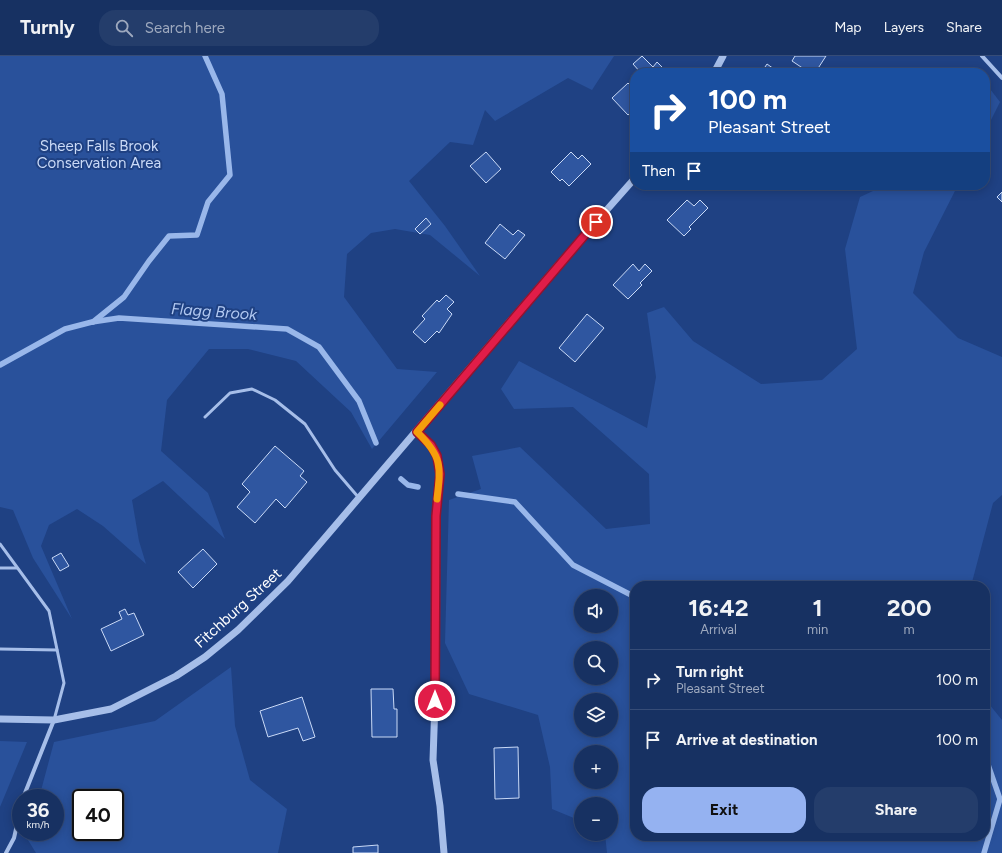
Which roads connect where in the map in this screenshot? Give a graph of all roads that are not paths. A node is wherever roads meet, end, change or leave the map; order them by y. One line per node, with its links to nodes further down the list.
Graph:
1 (723, 56): 3 (street)
2 (982, 56): 4 (street)
3 (717, 68)
4 (1002, 78)
5 (630, 184): 7 (street, Fitchburg Street)
6 (205, 417): 8 (lane)
7 (417, 432): 8 (street, Fitchburg Street); 19 (street)
8 (359, 498): 15 (street, Fitchburg Street)
9 (0, 544): 11 (lane)
10 (0, 568): 11 (lane)
11 (17, 568): 13 (lane)
12 (0, 649): 13 (lane)
13 (57, 650): 15 (lane)
14 (0, 719): 15 (street, Fitchburg Street)
15 (54, 720): 16 (street)
16 (27, 789)
17 (12, 841): 18 (street)
18 (6, 853)
19 (444, 853)

